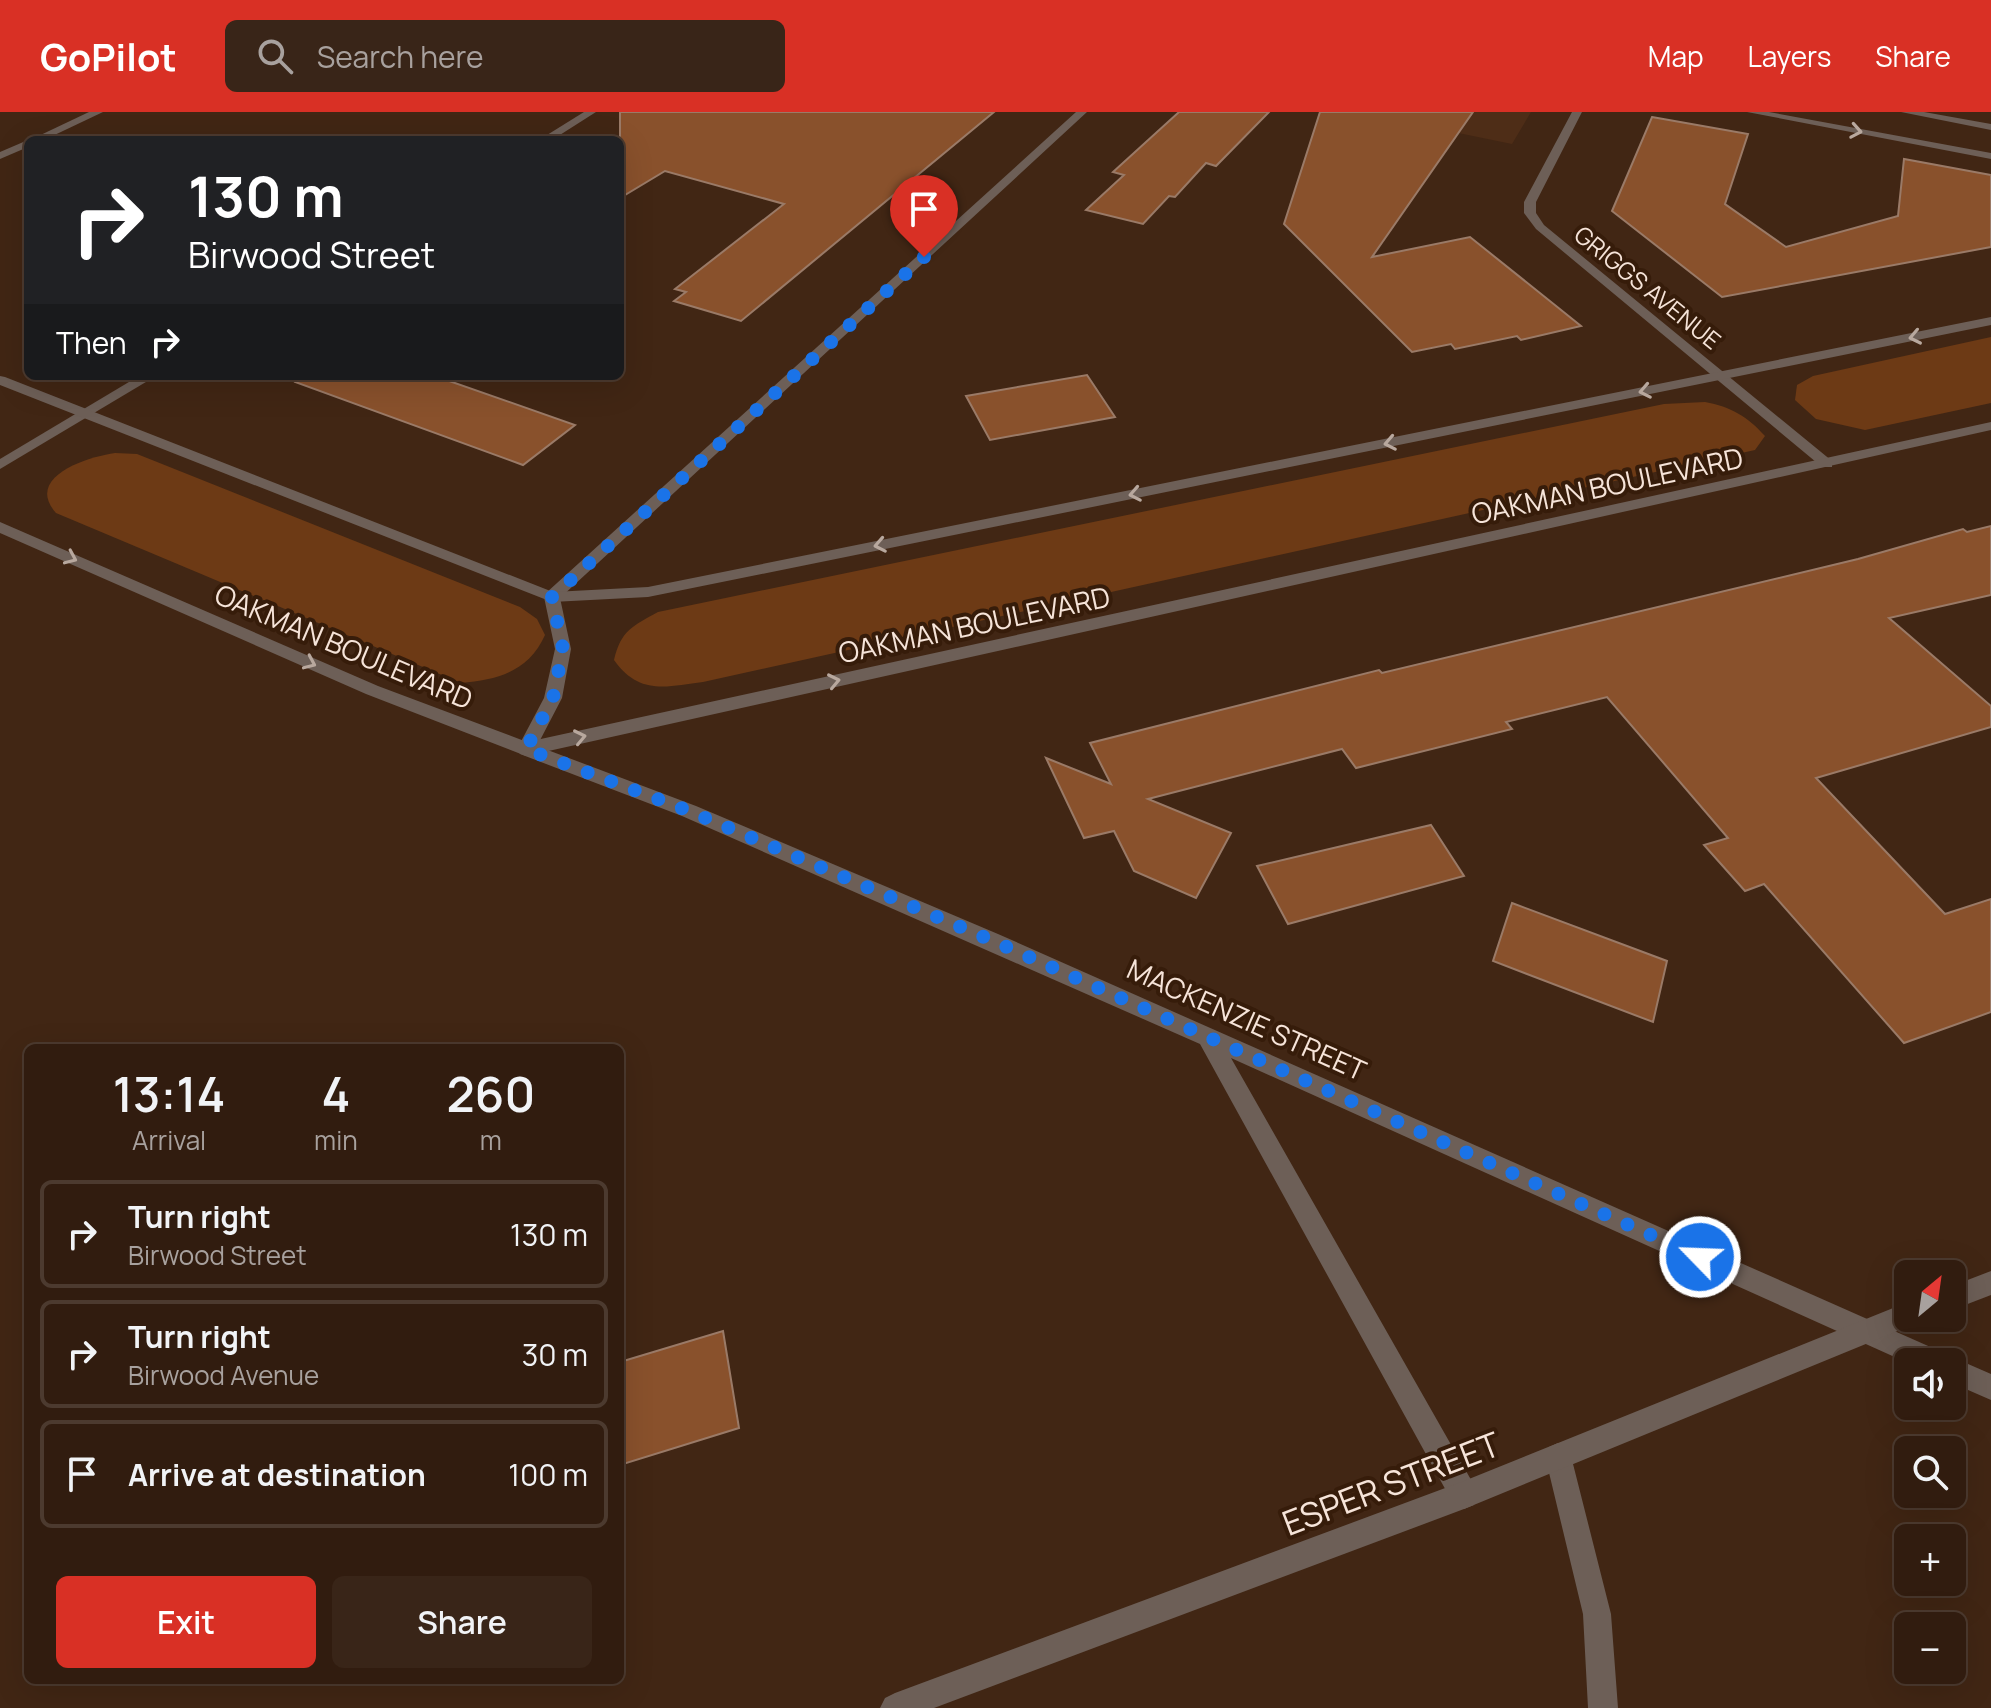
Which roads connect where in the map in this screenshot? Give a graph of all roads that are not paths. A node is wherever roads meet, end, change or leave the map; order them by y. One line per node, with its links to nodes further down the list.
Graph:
1 (98, 112): 8 (street)
2 (591, 112): 9 (street)
3 (1082, 112): 22 (street)
4 (1577, 112): 14 (street, GRIGGS AVENUE)
5 (1752, 112): 12 (street, one-way to 12)
6 (1906, 112): 7 (street)
7 (1991, 127)
8 (44, 136)
9 (551, 136)
10 (24, 145): 11 (street)
11 (0, 156)
12 (1991, 156)
13 (1991, 321): 14 (street, one-way to 14)
14 (1722, 376): 19 (street, GRIGGS AVENUE); 22 (street, one-way to 22)
15 (0, 380): 17 (street)
16 (142, 380): 17 (street)
17 (87, 413): 20 (street); 22 (street)
18 (1991, 426): 19 (street, OAKMAN BOULEVARD)
19 (1827, 464): 23 (street, OAKMAN BOULEVARD, one-way to 19)
20 (0, 465)
21 (0, 527): 23 (street, OAKMAN BOULEVARD, one-way to 23)
22 (552, 597): 23 (street)
23 (526, 749): 24 (street, MACKENZIE STREET)
24 (1208, 1037): 28 (street, MACKENZIE STREET); 33 (street)
25 (1991, 1283): 26 (street)
26 (1966, 1293)
27 (1894, 1320): 28 (street, ESPER STREET)
28 (1865, 1331): 29 (street, MACKENZIE STREET); 32 (street, ESPER STREET)
29 (1903, 1348)
30 (1966, 1376): 31 (street)
31 (1991, 1387)
32 (1558, 1456): 33 (street, ESPER STREET); 35 (street)
33 (1464, 1495): 34 (street, ESPER STREET)
34 (895, 1708)
35 (1603, 1708)

